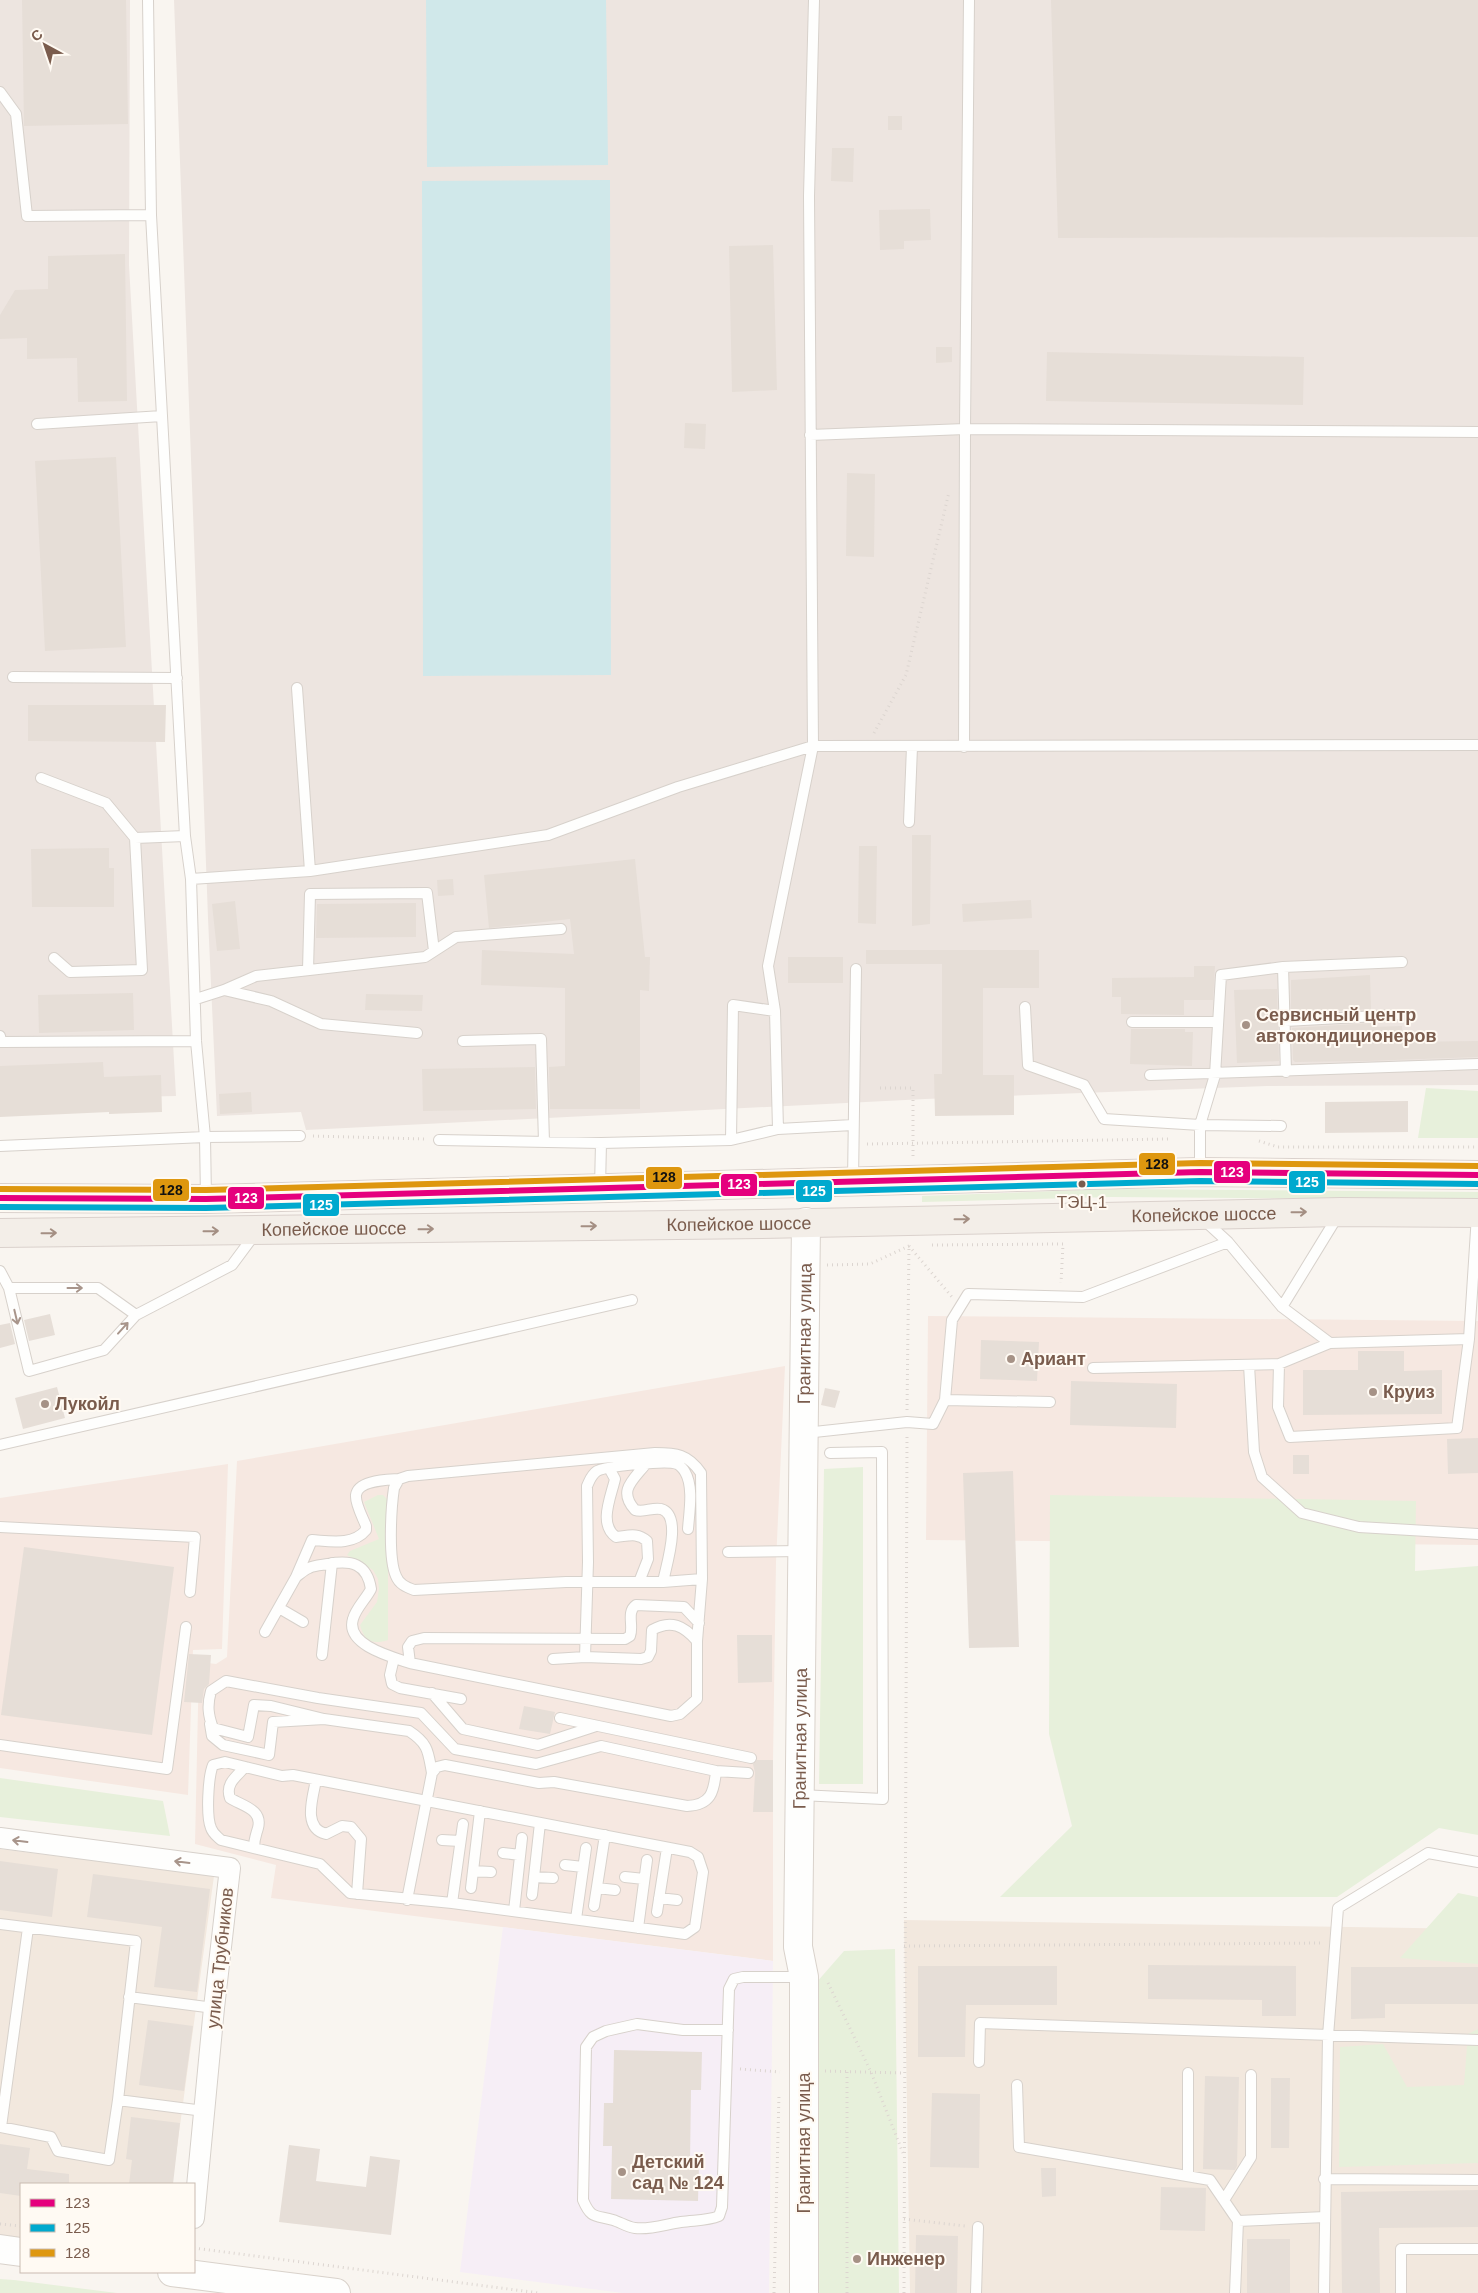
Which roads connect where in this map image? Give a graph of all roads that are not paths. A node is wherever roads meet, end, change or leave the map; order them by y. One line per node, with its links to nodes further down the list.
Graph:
1 (148, 0): 5 (lane)
2 (814, 0): 10 (lane)
3 (969, 0): 8 (lane)
4 (0, 92): 5 (lane)
5 (151, 215): 6 (lane)
6 (162, 416): 7 (lane); 12 (lane)
7 (37, 424)
8 (964, 429): 9 (lane); 10 (lane); 17 (lane)
9 (1478, 432)
10 (810, 435): 15 (lane)
11 (14, 677): 12 (lane)
12 (176, 678): 20 (lane)
13 (297, 688): 22 (lane)
14 (1478, 745): 17 (lane)
15 (813, 746): 16 (lane); 22 (lane); 34 (lane)
16 (912, 747): 17 (lane); 19 (lane)
17 (964, 747)
18 (41, 778): 21 (lane)
19 (909, 822)
20 (185, 836): 21 (lane); 23 (lane)
21 (135, 838): 26 (lane)
22 (310, 871): 23 (lane)
23 (191, 880): 32 (lane)
24 (561, 929): 25 (lane)
25 (434, 951): 30 (lane); 30 (lane)
26 (54, 958)
27 (1402, 962): 28 (lane)
28 (1283, 967): 36 (lane); 38 (lane)
29 (856, 969): 47 (lane)
30 (308, 970): 31 (lane)
31 (224, 990): 32 (lane); 39 (lane)
32 (196, 999): 41 (lane)
33 (1025, 1007): 48 (lane)
34 (775, 1011): 50 (lane); 54 (lane)
35 (1395, 1015): 36 (lane)
36 (1285, 1021): 44 (lane)
37 (1132, 1022): 38 (lane)
38 (1218, 1022): 46 (lane)
39 (417, 1033)
40 (0, 1036): 41 (lane)
41 (196, 1041): 52 (lane)
42 (463, 1041): 55 (lane)
43 (1478, 1064): 44 (lane)
44 (1286, 1072): 46 (lane)
45 (1150, 1075): 46 (lane)
46 (1215, 1075): 48 (lane)
47 (853, 1125): 50 (lane); 60 (lane)
48 (1200, 1125): 49 (lane); 58 (lane)
49 (1281, 1126)
50 (778, 1129): 54 (lane)
51 (300, 1136): 52 (lane)
52 (205, 1137): 57 (lane); 64 (lane)
53 (439, 1140): 55 (lane)
54 (731, 1140): 56 (lane)
55 (544, 1142): 56 (lane)
56 (601, 1143): 62 (lane)
57 (0, 1146)
58 (1200, 1172): 59 (main road, Копейское шоссе); 60 (main road, Копейское шоссе)
59 (1478, 1175)
60 (853, 1182): 61 (main road, Копейское шоссе)
61 (806, 1183): 62 (main road, Копейское шоссе); 68 (main road, Гранитная улица)
62 (600, 1190): 64 (main road, Копейское шоссе)
63 (0, 1198): 64 (main road, Копейское шоссе)
64 (206, 1199)
65 (1340, 1212): 66 (main road, Копейское шоссе); 67 (main road, Копейское шоссе, one-way to 65); 76 (lane)
66 (1477, 1213): 73 (lane)
67 (1198, 1214): 68 (main road, Копейское шоссе, one-way to 67); 71 (lane)
68 (806, 1222): 69 (main road, Копейское шоссе, one-way to 68); 85 (street, Гранитная улица)
69 (257, 1231): 70 (main road, Копейское шоссе, one-way to 69); 77 (lane)
70 (0, 1233)
71 (1228, 1242): 76 (lane); 83 (lane)
72 (0, 1271): 74 (lane)
73 (1475, 1274): 78 (lane)
74 (9, 1288): 77 (lane, one-way to 77); 77 (lane, one-way to 77)
75 (632, 1300): 86 (lane)
76 (1282, 1308): 79 (lane)
77 (136, 1315)
78 (1469, 1339): 79 (lane); 80 (lane)
79 (1330, 1343): 80 (lane)
80 (1280, 1364): 81 (lane)
81 (1249, 1365): 82 (lane); 93 (lane)
82 (1093, 1368)
83 (945, 1400): 84 (lane); 85 (lane)
84 (1050, 1402)
85 (803, 1433): 94 (street, Гранитная улица)
86 (0, 1445)
87 (830, 1453): 128 (lane)
88 (645, 1465): 89 (lane); 92 (lane); 101 (lane)
89 (609, 1468): 99 (lane); 100 (lane)
90 (399, 1480): 97 (lane); 98 (lane); 99 (lane)
91 (0, 1527): 102 (lane)
92 (688, 1529)
93 (1478, 1534)
94 (803, 1551): 95 (lane); 128 (street, Гранитная улица)
95 (728, 1552)
96 (332, 1563): 97 (lane); 110 (lane); 112 (lane)
97 (296, 1577): 103 (lane)
98 (702, 1578): 101 (lane); 105 (lane)
99 (586, 1582): 100 (lane); 108 (lane)
100 (639, 1582): 101 (lane)
101 (663, 1582)
102 (190, 1592)
103 (278, 1608): 104 (lane); 107 (lane)
104 (302, 1622)
105 (700, 1623): 108 (lane); 109 (lane)
106 (186, 1627): 121 (lane)
107 (265, 1632)
108 (585, 1637): 111 (lane); 114 (lane)
109 (697, 1641): 111 (lane); 114 (lane)
110 (322, 1655)
111 (585, 1657): 113 (lane)
112 (394, 1658): 114 (lane); 115 (lane)
113 (553, 1659)
114 (410, 1662)
115 (432, 1693): 116 (lane); 120 (lane)
116 (460, 1700)
117 (208, 1716): 119 (lane); 119 (lane); 124 (lane)
118 (560, 1718): 120 (lane)
119 (324, 1719): 125 (lane)
120 (597, 1726): 122 (lane)
121 (0, 1745)
122 (751, 1758)
123 (245, 1767): 127 (lane); 138 (lane); 138 (lane)
124 (716, 1771): 125 (lane); 126 (lane)
125 (432, 1773): 129 (lane)
126 (748, 1773)
127 (316, 1780): 129 (lane); 156 (lane)
128 (799, 1795): 169 (street, Гранитная улица)
129 (425, 1801): 130 (lane); 159 (lane)
130 (480, 1811): 131 (lane); 147 (lane)
131 (540, 1823): 133 (lane); 149 (lane)
132 (463, 1824): 137 (lane)
133 (605, 1835): 140 (lane); 154 (lane)
134 (0, 1838): 171 (street, улица Трубников, one-way to 134)
135 (522, 1838): 142 (lane)
136 (442, 1840): 137 (lane)
137 (460, 1841): 161 (lane)
138 (254, 1848): 156 (lane)
139 (586, 1848): 146 (lane)
140 (667, 1848): 158 (lane); 168 (lane)
141 (503, 1853): 142 (lane)
142 (520, 1855): 163 (lane)
143 (647, 1860): 152 (lane)
144 (1478, 1862): 173 (lane)
145 (565, 1864): 146 (lane)
146 (583, 1867): 165 (lane)
147 (473, 1871): 148 (lane); 153 (lane)
148 (492, 1872)
149 (534, 1876): 151 (lane); 157 (lane)
150 (625, 1876): 152 (lane)
151 (553, 1878)
152 (644, 1879): 168 (lane)
153 (471, 1888)
154 (597, 1888): 155 (lane); 162 (lane)
155 (615, 1890)
156 (357, 1894): 159 (lane)
157 (532, 1895)
158 (659, 1898): 160 (lane); 164 (lane)
159 (407, 1900): 161 (lane)
160 (677, 1900)
161 (452, 1903): 163 (lane)
162 (594, 1906)
163 (514, 1911): 165 (lane)
164 (657, 1912)
165 (576, 1918): 168 (lane)
166 (0, 1924): 167 (lane)
167 (28, 1928): 170 (lane); 181 (lane)
168 (638, 1928)
169 (816, 1980): 172 (lane); 195 (street, Гранитная улица)
170 (130, 1997): 171 (lane); 179 (lane)
171 (214, 2008): 180 (street, улица Трубников)
172 (728, 2030): 172 (lane)
173 (1328, 2036): 174 (lane); 175 (lane); 183 (lane)
174 (1478, 2040)
175 (979, 2062)
176 (1188, 2073): 182 (lane)
177 (1251, 2075): 185 (lane)
178 (1017, 2086): 182 (lane)
179 (118, 2100): 180 (lane); 181 (lane)
180 (204, 2110): 186 (street, улица Трубников)
181 (0, 2127)
182 (1188, 2176): 185 (lane)
183 (1324, 2178): 184 (lane); 187 (lane)
184 (1478, 2180)
185 (1224, 2200): 188 (lane)
186 (195, 2207)
187 (1325, 2217): 188 (lane); 198 (lane)
188 (1238, 2221): 197 (lane)
189 (978, 2227): 196 (lane)
190 (1478, 2249): 199 (lane)
191 (0, 2250): 192 (street)
192 (20, 2252)
193 (195, 2268): 194 (street)
194 (336, 2293)
195 (804, 2293)
196 (976, 2293)
197 (1235, 2293)
198 (1324, 2293)
199 (1401, 2293)

